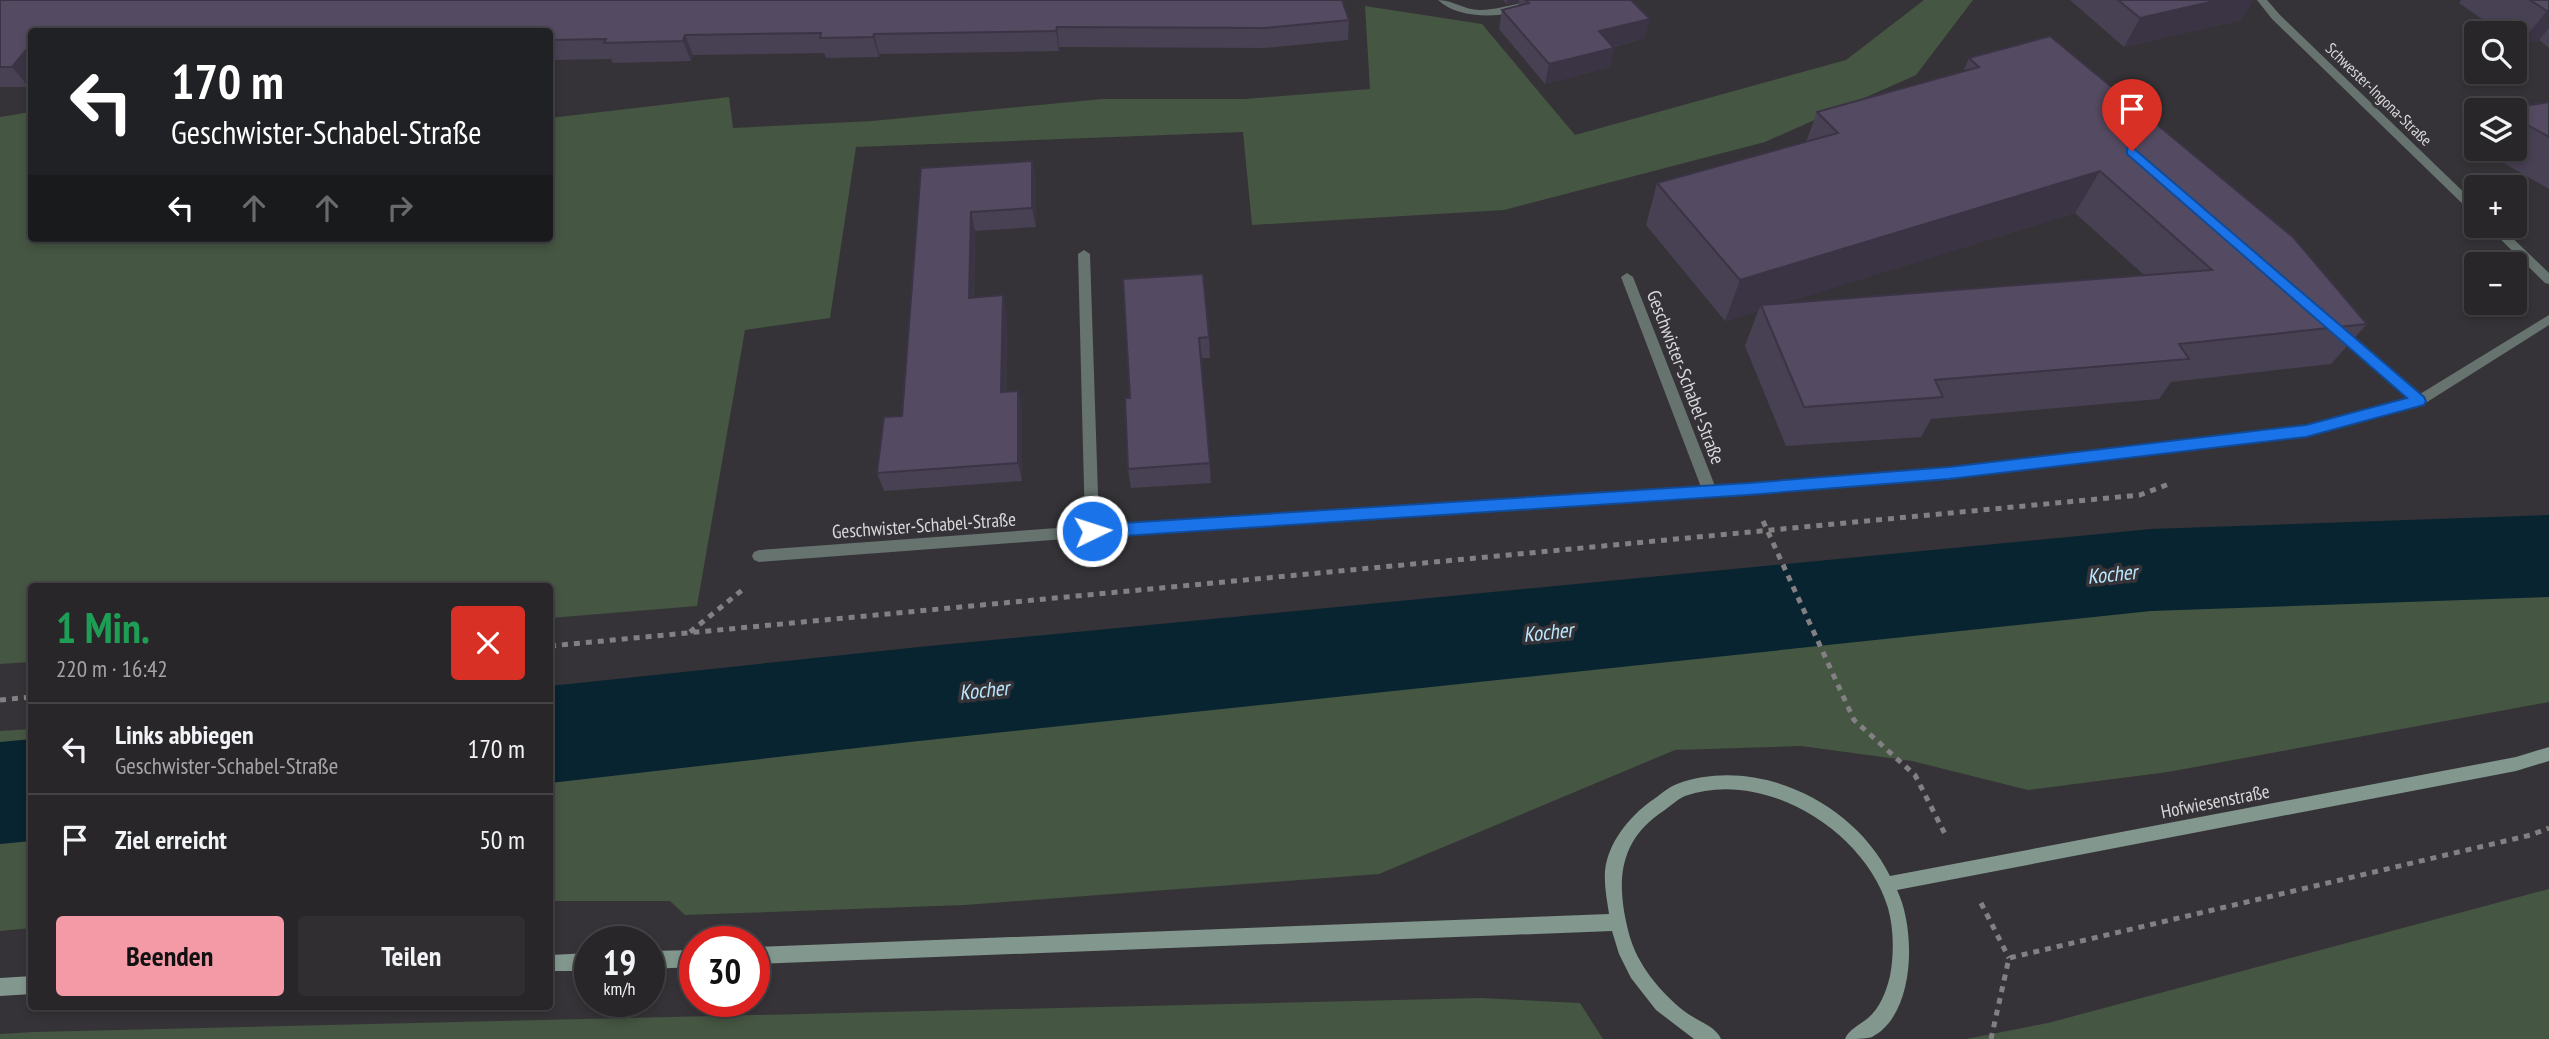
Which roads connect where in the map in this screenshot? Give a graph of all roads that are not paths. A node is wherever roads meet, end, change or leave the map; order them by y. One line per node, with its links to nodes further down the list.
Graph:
1 (1443, 0): 2 (street)
2 (1540, 0)
3 (2262, 0): 4 (street, Schwester-Ingona-Straße)
4 (2464, 198)
5 (2505, 238): 8 (street)
6 (1084, 254): 13 (street)
7 (1627, 277): 12 (street, Geschwister-Schabel-Straße)
8 (2549, 280)
9 (2549, 319): 11 (street, Geschwister-Schabel-Straße)
10 (2327, 321): 11 (street)
11 (2419, 401): 12 (street, Geschwister-Schabel-Straße)
12 (1710, 491): 13 (street, Geschwister-Schabel-Straße)
13 (1092, 531): 14 (street, Geschwister-Schabel-Straße)
14 (759, 556)
15 (2549, 754): 16 (main road, Hofwiesenstraße)
16 (1889, 884): 17 (main road); 24 (main road)
17 (1618, 922): 18 (main road); 23 (main road)
18 (770, 955)
19 (574, 963): 20 (main road)
20 (553, 964)
21 (28, 985): 22 (main road)
22 (0, 987)
23 (1712, 1039)
24 (1854, 1039)

